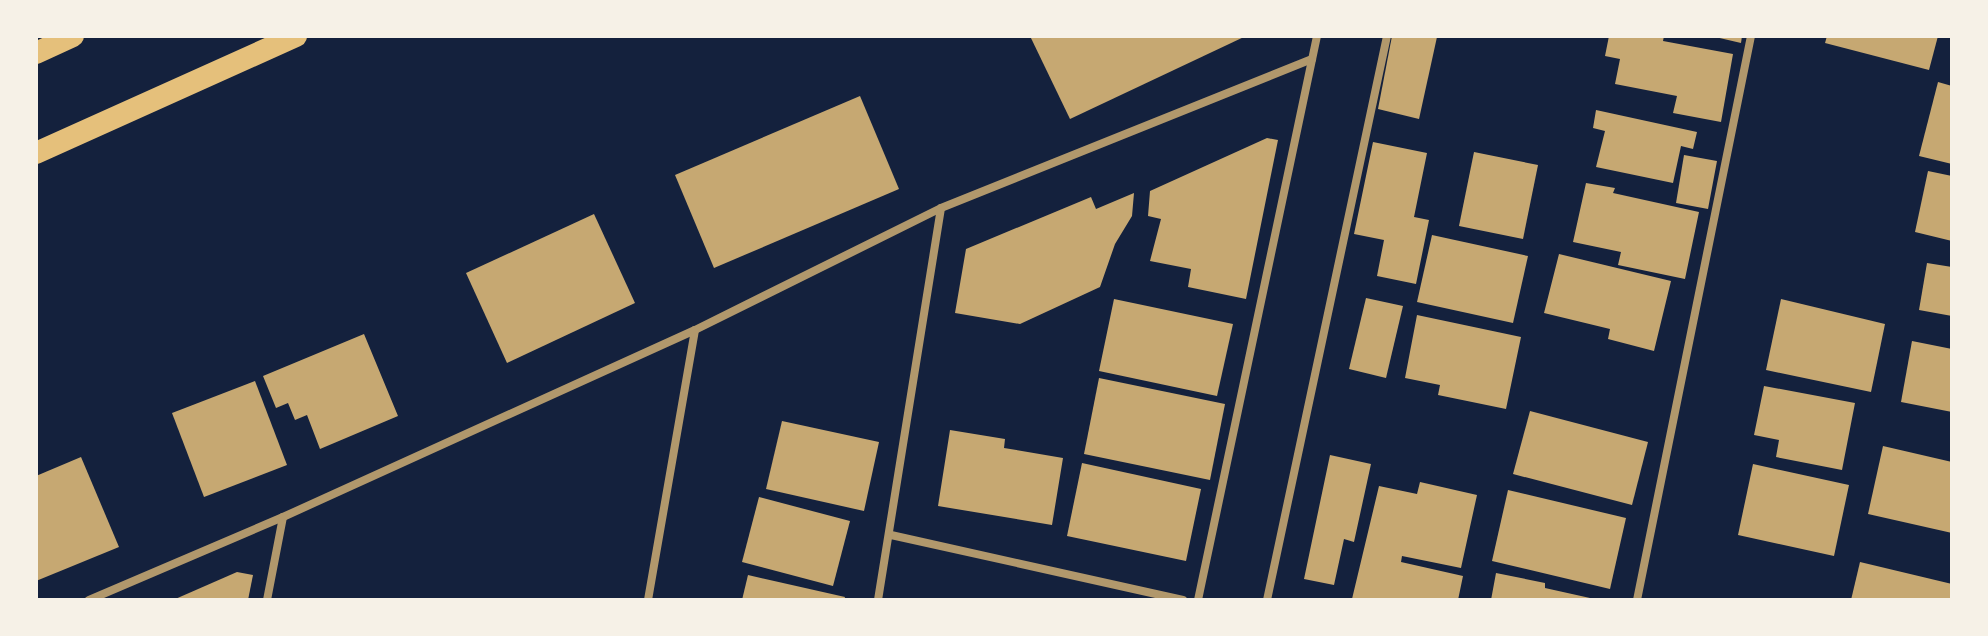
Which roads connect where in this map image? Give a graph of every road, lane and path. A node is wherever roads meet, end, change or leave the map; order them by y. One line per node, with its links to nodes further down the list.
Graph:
1 (73, 36): 6 (highway)
2 (296, 36): 8 (highway)
3 (1317, 36): 7 (street)
4 (1387, 36): 19 (street)
5 (1751, 36): 20 (street)
6 (36, 53)
7 (1312, 59): 9 (street); 18 (street)
8 (36, 153)
9 (941, 208): 10 (street); 12 (street)
10 (695, 330): 11 (street); 15 (street)
11 (283, 517): 13 (street); 14 (street)
12 (891, 535): 16 (street); 17 (street)
13 (89, 600)
14 (267, 600)
15 (648, 600)
16 (878, 600)
17 (1183, 600)
18 (1198, 600)
19 (1267, 600)
20 (1637, 600)

